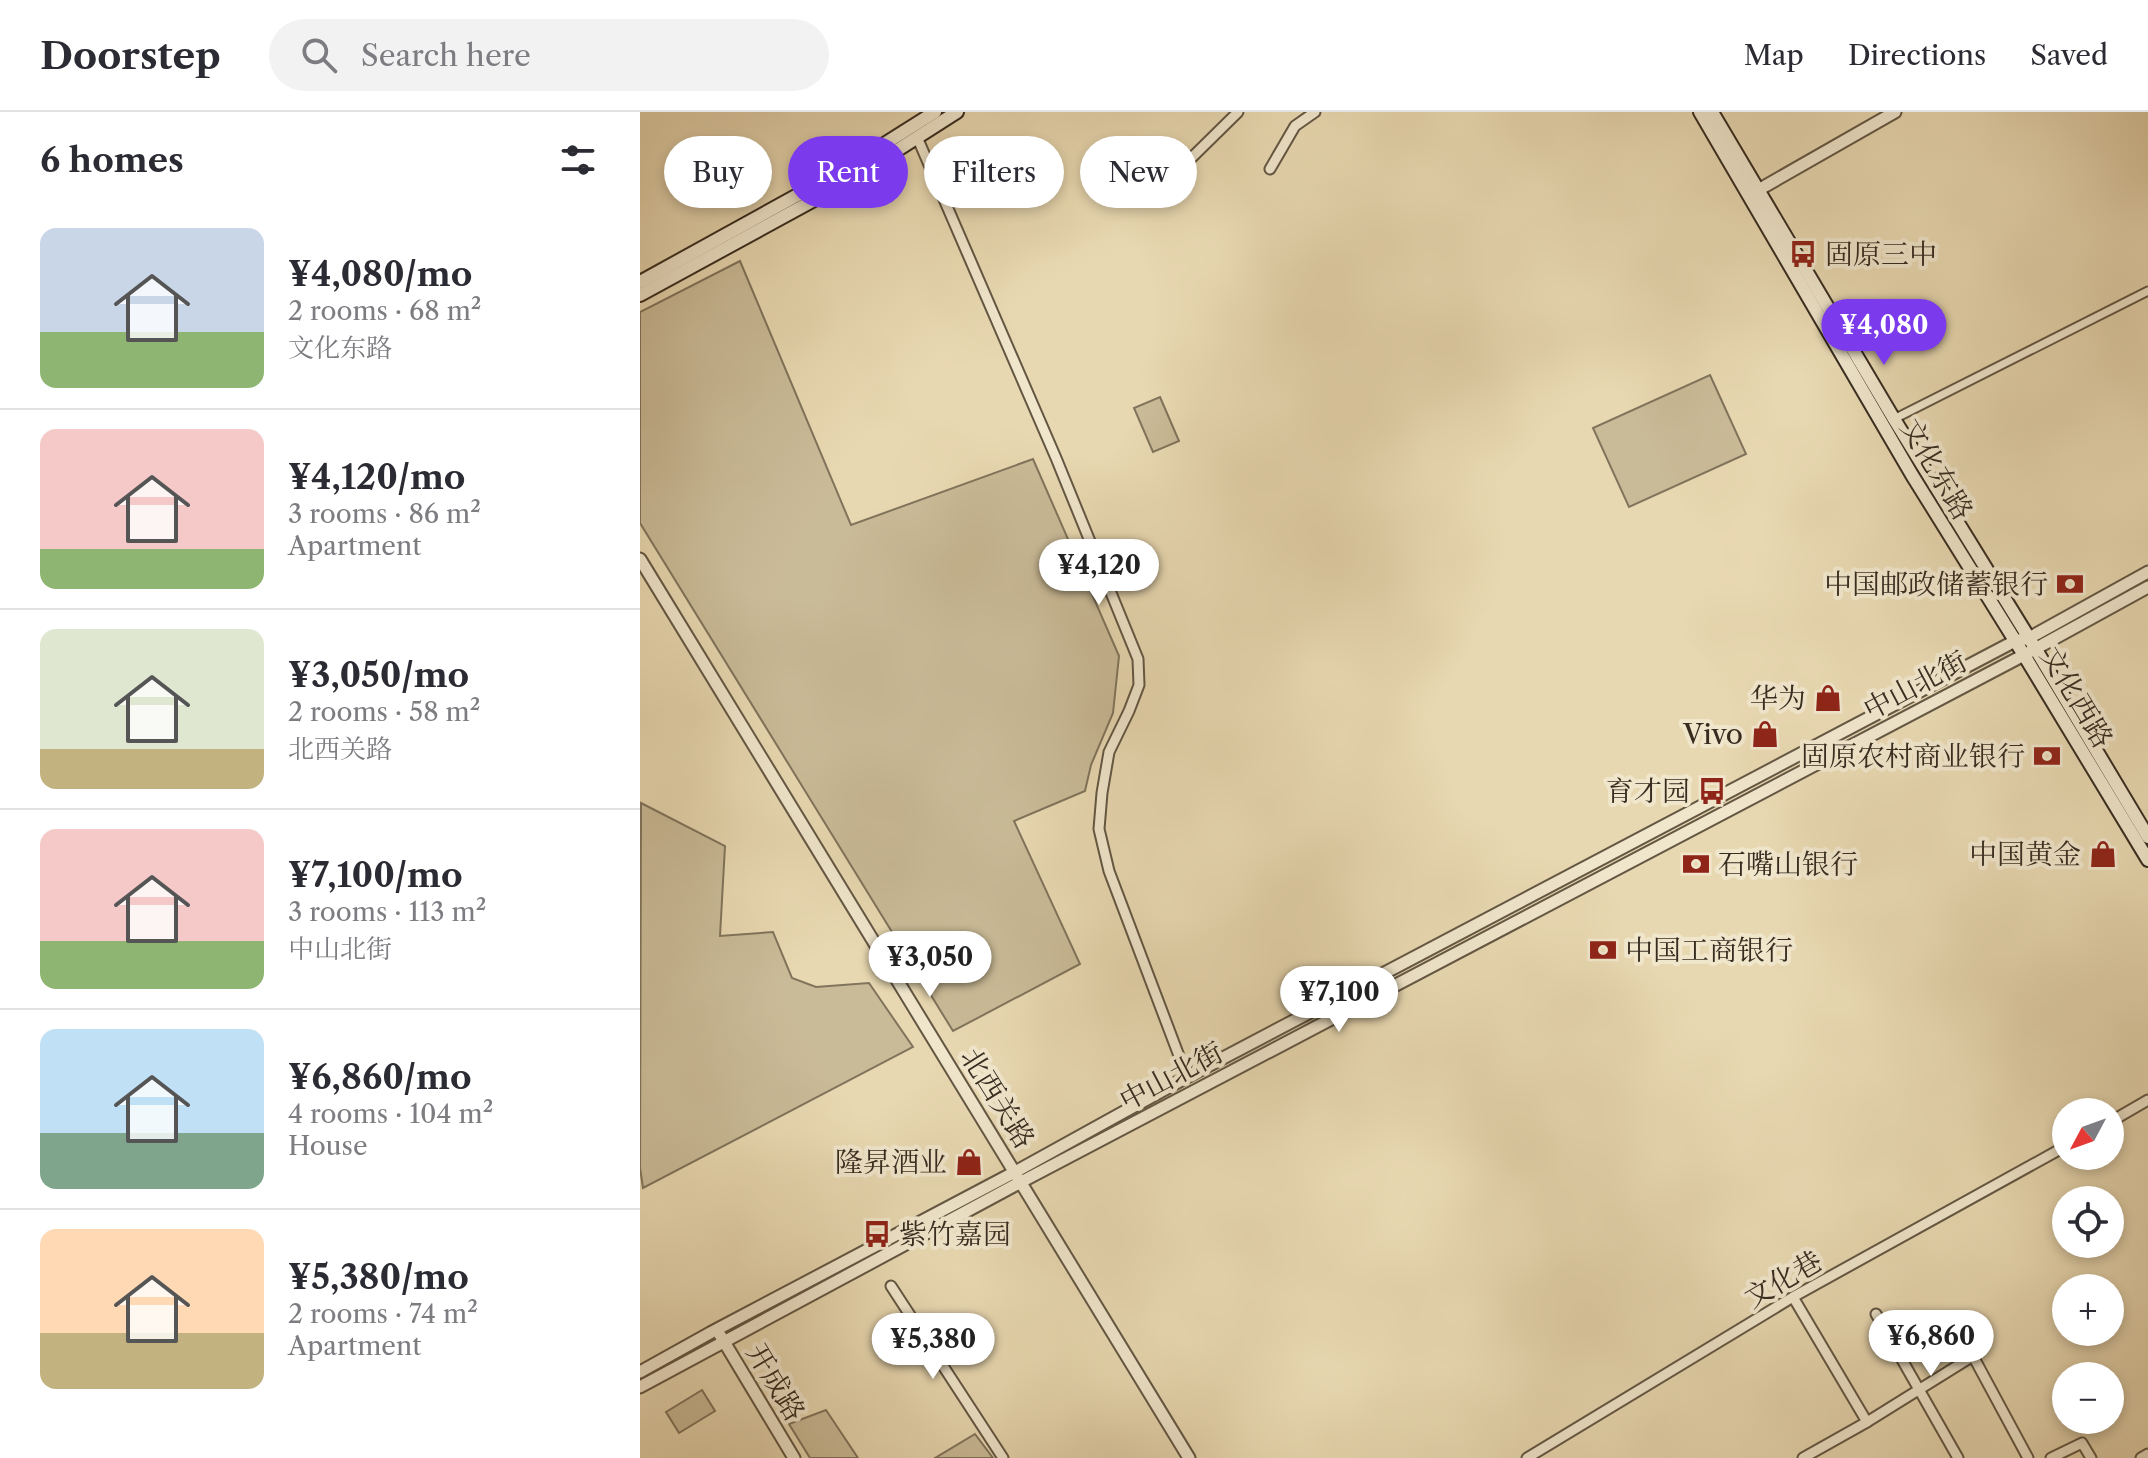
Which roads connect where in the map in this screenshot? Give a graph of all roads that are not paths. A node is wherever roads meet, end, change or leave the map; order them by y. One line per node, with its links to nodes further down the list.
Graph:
1 (935, 112): 12 (main road)
2 (957, 112): 8 (main road)
3 (1238, 112): 9 (street)
4 (1315, 112): 10 (street)
5 (1700, 112): 11 (main road, 文化东路)
6 (1712, 112): 11 (main road, 文化东路)
7 (1895, 112): 11 (street)
8 (917, 137): 14 (main road); 23 (street)
9 (1197, 152)
10 (1270, 169)
11 (1753, 193): 15 (main road, 文化东路); 19 (main road, 文化东路)
12 (640, 282)
13 (2148, 291): 15 (street)
14 (640, 295)
15 (1894, 419): 20 (main road, 文化东路)
16 (640, 559): 27 (street, 北西关路)
17 (2148, 572): 20 (street)
18 (2148, 587): 20 (street)
19 (2015, 641): 20 (main road, 文化西路); 23 (street, 中山北街)
20 (2029, 647): 21 (main road, 文化西路); 22 (main road, 文化西路); 27 (street, 中山北街)
21 (2148, 837)
22 (2148, 860)
23 (1187, 1077): 27 (street, 中山北街)
24 (2148, 1100): 25 (street)
25 (2124, 1114)
26 (2052, 1154): 29 (street, 文化巷)
27 (1018, 1177): 31 (street, 中山北街); 39 (street, 北西关路)
28 (891, 1286): 38 (street)
29 (1793, 1297): 35 (street); 40 (street, 文化巷)
30 (1876, 1314): 34 (street)
31 (720, 1335): 32 (street, 中山北街); 33 (street, 中山北街); 37 (street, 开成路)
32 (640, 1372)
33 (640, 1387)
34 (1919, 1390): 35 (street); 42 (street); 43 (street)
35 (1867, 1422): 41 (street)
36 (2148, 1454): 46 (street)
37 (794, 1458)
38 (1003, 1458)
39 (1189, 1458)
40 (1527, 1458)
41 (1803, 1458)
42 (1958, 1458)
43 (2028, 1458)
44 (2051, 1458): 45 (street)
45 (2091, 1458)
46 (2141, 1458)

